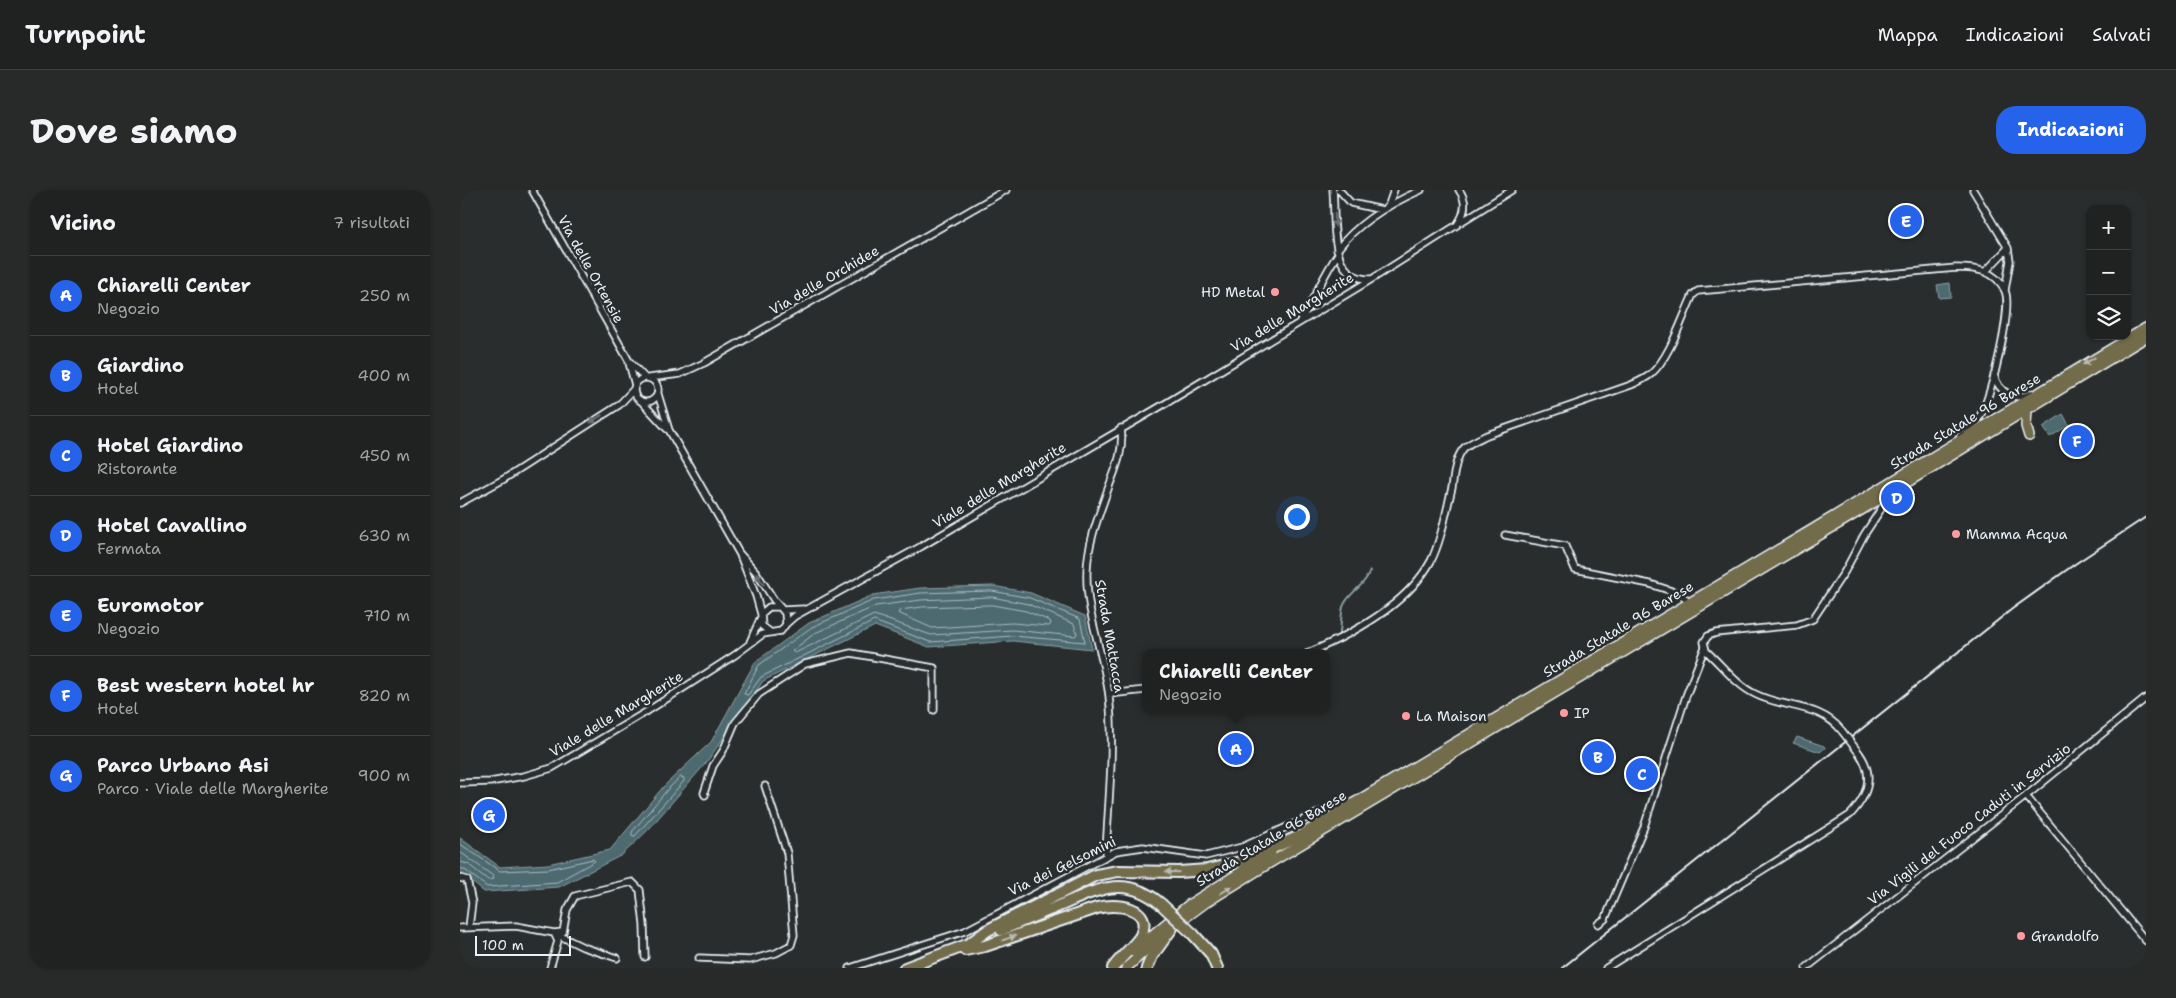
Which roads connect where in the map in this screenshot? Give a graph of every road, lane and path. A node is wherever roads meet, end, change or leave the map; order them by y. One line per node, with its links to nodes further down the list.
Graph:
1 (532, 190): 20 (street, Via delle Ortensie)
2 (1006, 190): 24 (street, Via delle Orchidee)
3 (1333, 190): 13 (street, one-way to 13)
4 (1339, 190): 10 (street)
5 (1394, 190): 10 (street)
6 (1421, 190): 10 (street)
7 (1460, 190): 11 (street)
8 (1512, 190): 11 (street, Via delle Margherite)
9 (1973, 190): 12 (street)
10 (1385, 208): 13 (street)
11 (1457, 225): 15 (street, Via delle Margherite)
12 (2008, 248): 14 (street); 16 (street)
13 (1338, 252): 15 (street, Via delle Margherite); 17 (street)
14 (1986, 271): 16 (street); 47 (street)
15 (1372, 279): 17 (street, Via delle Margherite)
16 (2005, 290): 22 (street)
17 (1299, 323): 21 (street, Via delle Margherite)
18 (2146, 328): 23 (main road, Strada Statale 96 Barese, one-way to 23)
19 (2146, 337): 28 (main road, Strada Statale 96 Barese)
20 (629, 361): 24 (street, Via delle Ortensie); 25 (street, Via delle Ortensie)
21 (1224, 367): 30 (street, Viale delle Margherite)
22 (1993, 373): 23 (street); 32 (street)
23 (2068, 374): 32 (main road, Strada Statale 96 Barese)
24 (647, 378): 25 (street, Via delle Orchidee); 26 (street)
25 (634, 387): 27 (street); 36 (street, Via delle Orchidee, one-way to 36)
26 (658, 394): 27 (street); 31 (street)
27 (642, 402): 31 (street)
28 (2027, 408): 29 (main road, Strada Statale 96 Barese); 29 (main road)
29 (2007, 420): 33 (main road, Strada Statale 96 Barese)
30 (1121, 428): 40 (street, Viale delle Margherite); 49 (street, Strada Mattacca)
31 (669, 430): 38 (street)
32 (1909, 471): 39 (main road, Strada Statale 96 Barese)
33 (1901, 490): 34 (main road); 35 (main road, Strada Statale 96 Barese)
34 (1892, 498): 35 (main road); 46 (street)
35 (1878, 500): 63 (main road, Strada Statale 96 Barese, one-way to 35)
36 (460, 503)
37 (1505, 536): 39 (street)
38 (739, 553): 41 (street, one-way to 38); 42 (street)
39 (1689, 604): 56 (main road, Strada Statale 96 Barese)
40 (814, 606): 41 (street); 43 (street, Viale delle Margherite)
41 (781, 609): 42 (street); 43 (street)
42 (761, 616): 44 (street); 45 (street)
43 (786, 624): 44 (street)
44 (772, 633): 45 (street, Viale delle Margherite)
45 (750, 642): 52 (street, Viale delle Margherite)
46 (1705, 647): 60 (street); 78 (street, bridge)
47 (1318, 649)
48 (1142, 690): 49 (street)
49 (1109, 694): 58 (street, Strada Mattacca)
50 (2146, 698): 55 (street, Via Vigili del Fuoco Caduti in Servizio)
51 (934, 710): 54 (street)
52 (460, 783)
53 (764, 786): 70 (street)
54 (705, 795)
55 (2026, 796): 65 (street); 79 (street, Via Vigili del Fuoco Caduti in Servizio)
56 (1343, 810): 57 (main road, Strada Statale 96 Barese); 58 (street, Via dei Gelsomini)
57 (1302, 835): 66 (highway, one-way to 66); 74 (main road, Strada Statale 96 Barese)
58 (1106, 855): 72 (street, Via dei Gelsomini)
59 (460, 878): 62 (street)
60 (1598, 924)
61 (460, 928): 62 (street)
62 (469, 928): 64 (street)
63 (1172, 928): 75 (main road, Strada Statale 96 Barese); 76 (highway)
64 (554, 933): 68 (street); 69 (street); 71 (street)
65 (2146, 941)
66 (966, 946): 67 (highway); 77 (highway, bridge)
67 (945, 954): 73 (highway); 74 (highway, one-way to 74)
68 (645, 957)
69 (617, 958)
70 (698, 958)
71 (550, 968)
72 (850, 968)
73 (905, 968)
74 (1114, 968)
75 (1126, 968)
76 (1147, 968)
77 (1217, 968)
78 (1606, 968)
79 (1806, 968)

